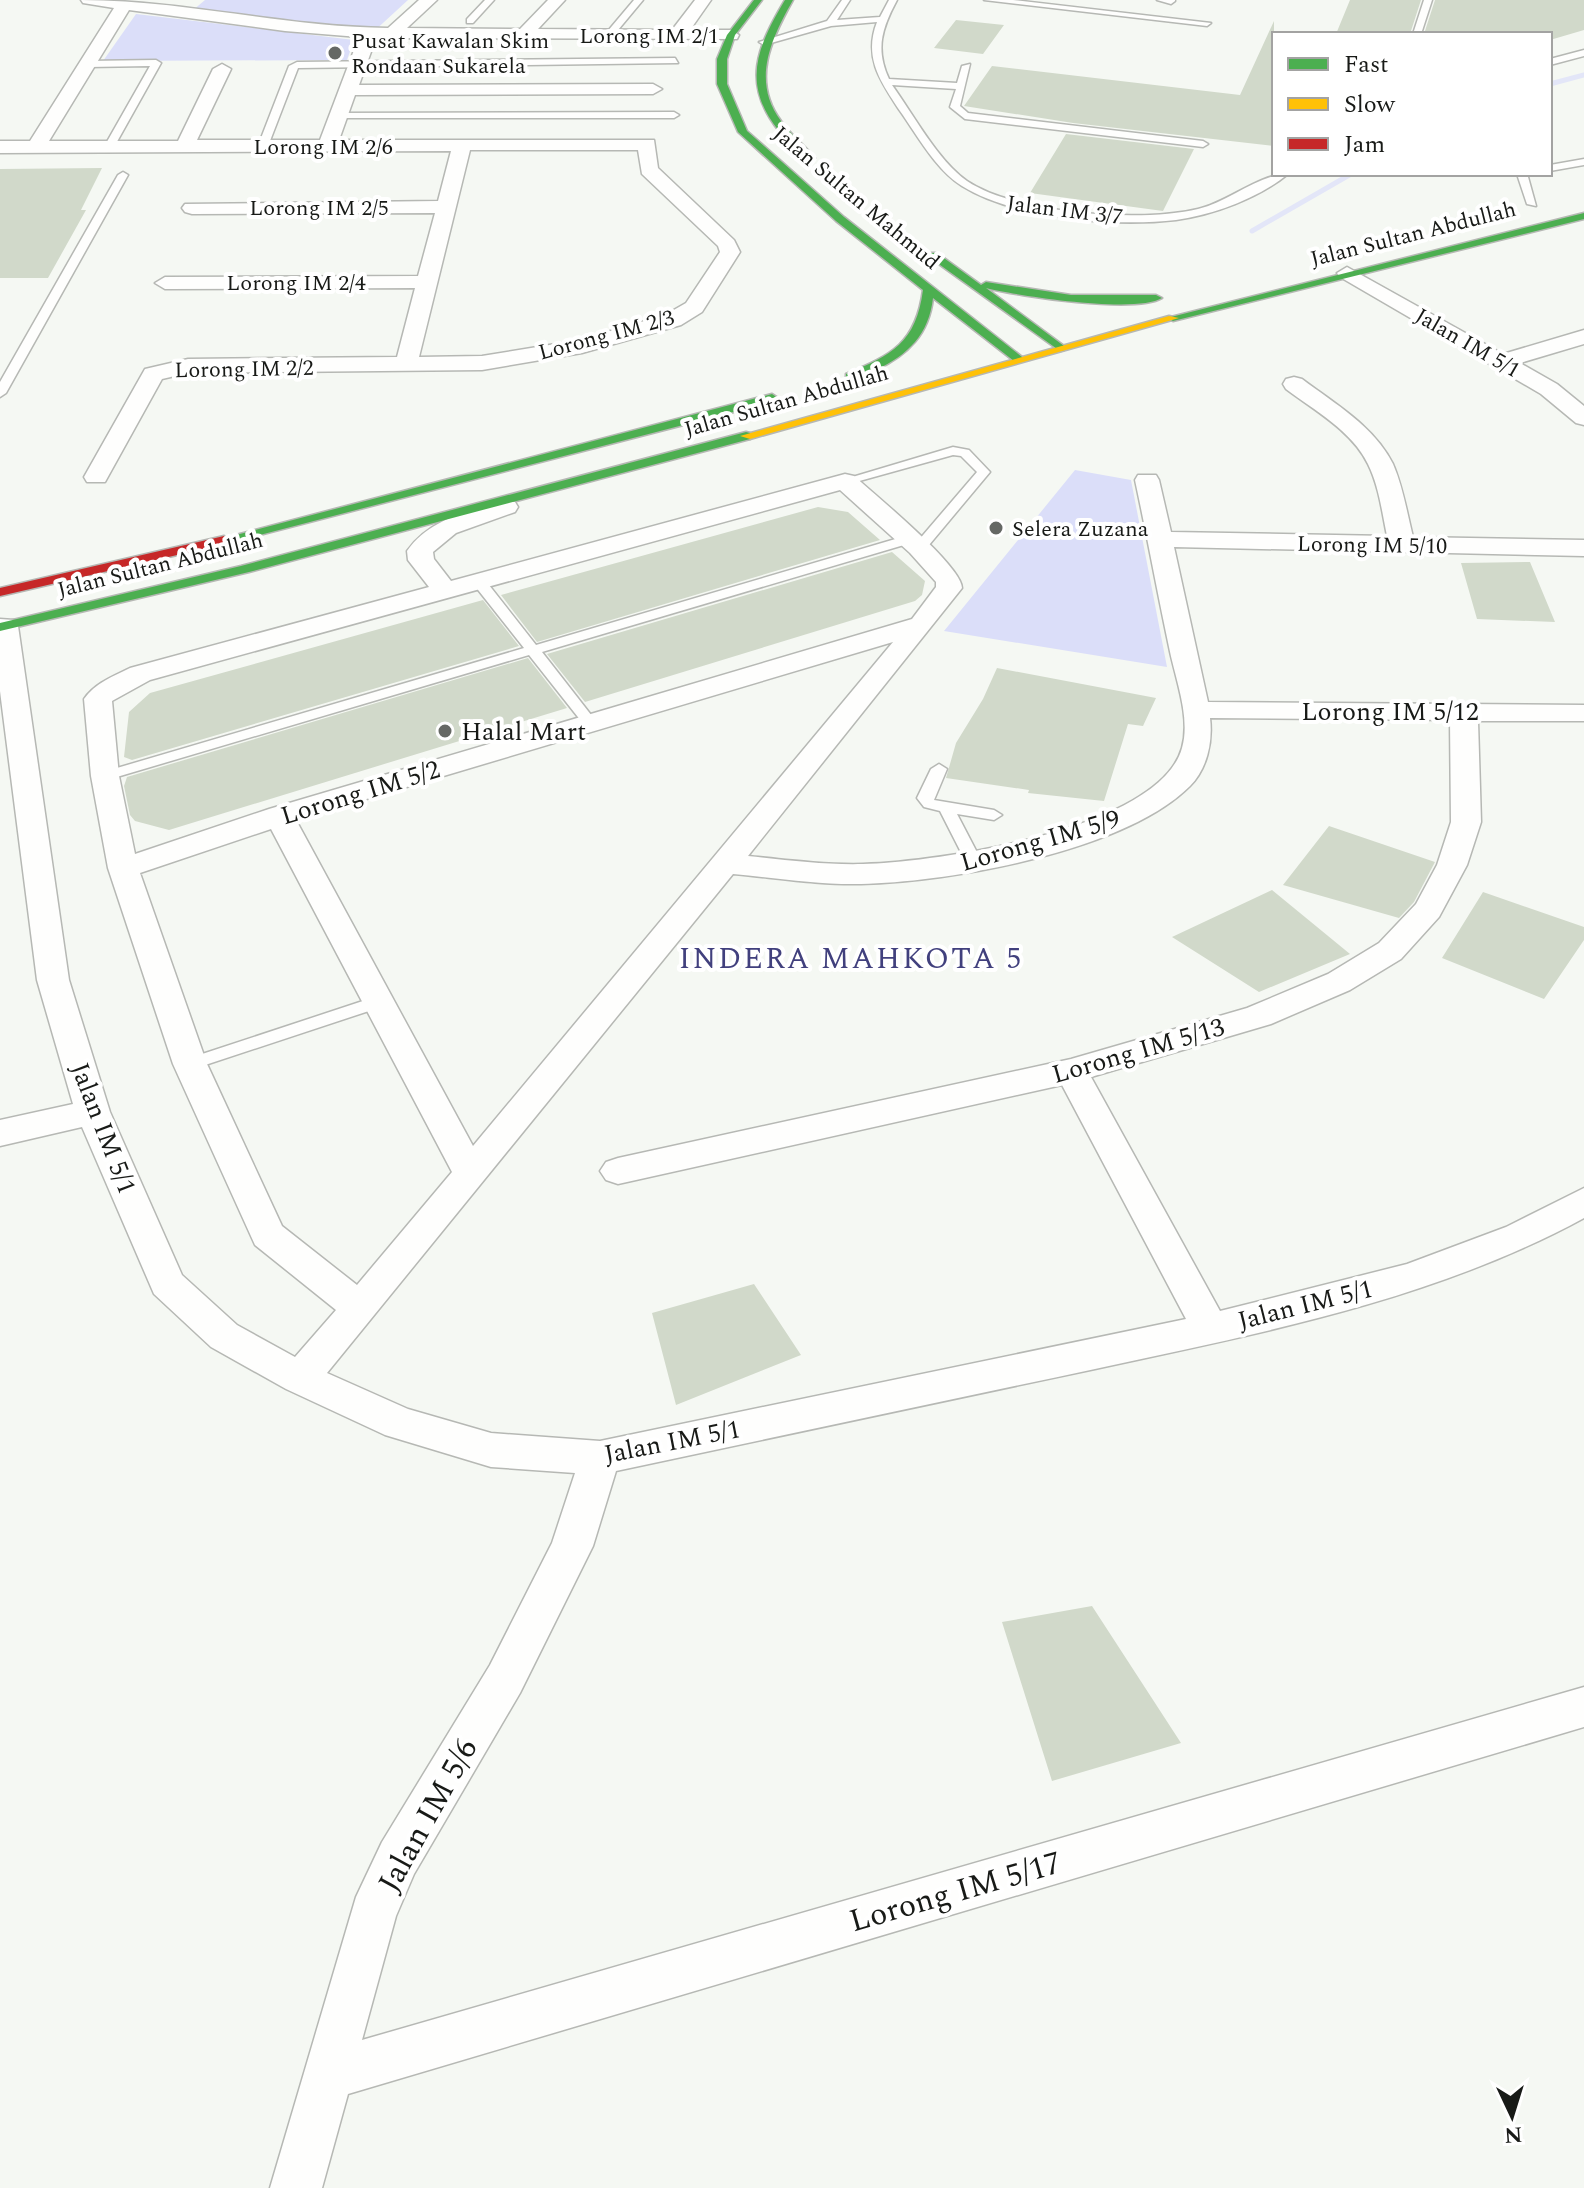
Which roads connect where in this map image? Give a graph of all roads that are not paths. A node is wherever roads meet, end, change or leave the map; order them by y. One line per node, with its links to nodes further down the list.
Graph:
1 (89, 0): 15 (street, Lorong IM 2/1)
2 (429, 0): 16 (street)
3 (490, 0): 18 (lane)
4 (557, 0): 21 (street)
5 (639, 0): 25 (lane)
6 (703, 0): 26 (street)
7 (758, 0): 27 (main road, Jalan Sultan Mahmud)
8 (789, 0): 28 (main road, Jalan Sultan Mahmud)
9 (846, 0): 19 (lane)
10 (893, 0): 17 (lane, Jalan IM 3/7)
11 (988, 0): 20 (lane)
12 (1161, 0): 14 (lane)
13 (1428, 0): 22 (lane)
14 (1171, 1)
15 (124, 5): 23 (street, Lorong IM 2/1); 35 (street)
16 (407, 19): 18 (street); 24 (street)
17 (883, 19): 19 (lane); 38 (lane, Jalan IM 3/7)
18 (470, 21): 21 (street)
19 (830, 23): 28 (lane)
20 (1207, 23)
21 (530, 28): 24 (street, Lorong IM 2/1); 25 (street, Lorong IM 2/1)
22 (1418, 32)
23 (369, 33): 24 (street, Lorong IM 2/1); 33 (street)
24 (392, 33)
25 (610, 34): 26 (street, Lorong IM 2/1)
26 (677, 35): 27 (street, Lorong IM 2/1)
27 (731, 35): 69 (main road, Jalan Sultan Mahmud)
28 (764, 42): 54 (main road, Jalan Sultan Mahmud)
29 (1552, 52): 31 (lane)
30 (1584, 53): 31 (lane)
31 (1566, 58): 34 (lane)
32 (675, 61): 33 (lane)
33 (358, 62): 41 (street); 47 (lane)
34 (1552, 62)
35 (88, 64): 50 (street); 51 (lane)
36 (967, 66): 39 (lane)
37 (222, 69): 52 (street)
38 (885, 82): 39 (lane); 57 (lane, Jalan IM 3/7)
39 (959, 86): 45 (lane)
40 (653, 89): 41 (street)
41 (348, 90): 43 (street)
42 (674, 115): 43 (lane)
43 (338, 116): 48 (street)
44 (647, 144): 46 (street, Lorong IM 2/6); 80 (street, Lorong IM 2/3)
45 (1203, 144)
46 (462, 145): 48 (street, Lorong IM 2/6); 60 (street)
47 (263, 146): 48 (street, Lorong IM 2/6); 52 (street, Lorong IM 2/6)
48 (327, 146)
49 (0, 147): 50 (street, Lorong IM 2/6)
50 (36, 147): 51 (street, Lorong IM 2/6)
51 (109, 147): 52 (street, Lorong IM 2/6)
52 (184, 147)
53 (1584, 162): 55 (lane)
54 (822, 168)
55 (1552, 168)
56 (123, 175): 82 (lane)
57 (1279, 176)
58 (1524, 176): 59 (lane)
59 (1531, 204)
60 (447, 207): 61 (street, Lorong IM 2/5); 67 (street)
61 (192, 208)
62 (1584, 216): 64 (main road, Jalan Sultan Abdullah)
63 (913, 239): 66 (main road, Jalan Sultan Mahmud)
64 (1400, 261): 65 (main road, Jalan Sultan Abdullah); 70 (main road)
65 (1347, 273): 70 (street, Jalan IM 5/1); 76 (main road, Jalan Sultan Abdullah)
66 (961, 277): 71 (main road); 72 (main road, Jalan Sultan Mahmud)
67 (427, 282): 68 (street, Lorong IM 2/4); 80 (street)
68 (165, 283)
69 (929, 289): 74 (main road, Jalan Sultan Mahmud); 77 (main road, Jalan Sultan Abdullah)
70 (1392, 298): 79 (street, Jalan IM 5/1)
71 (1082, 318)
72 (1045, 328): 74 (main road); 76 (main road, Jalan Sultan Mahmud)
73 (1584, 337): 79 (street)
74 (995, 341): 75 (main road); 78 (main road, Jalan Sultan Mahmud)
75 (966, 348)
76 (1060, 348): 78 (main road, Jalan Sultan Abdullah)
77 (923, 359)
78 (1018, 359): 85 (main road, Jalan Sultan Abdullah)
79 (1502, 361): 84 (street, Jalan IM 5/1)
80 (406, 366): 86 (street, Lorong IM 2/2)
81 (1294, 384): 91 (street)
82 (0, 393)
83 (790, 393): 95 (main road, Jalan Sultan Abdullah)
84 (1584, 418)
85 (625, 470): 94 (street); 95 (main road, Jalan Sultan Abdullah)
86 (96, 477)
87 (1147, 480): 89 (street, Lorong IM 5/9)
88 (845, 481): 90 (street); 90 (lane); 93 (street)
89 (1160, 539): 91 (street, Lorong IM 5/10); 98 (street, Lorong IM 5/9)
90 (914, 543): 96 (street); 97 (lane)
91 (1402, 544): 92 (street, Lorong IM 5/10)
92 (1584, 548)
93 (480, 583): 94 (street); 97 (lane)
94 (446, 592): 103 (street)
95 (2, 615): 113 (street, Jalan IM 5/1)
96 (921, 625): 101 (street, Lorong IM 5/2); 108 (street)
97 (534, 651): 101 (lane); 103 (lane)
98 (1195, 710): 99 (street, Lorong IM 5/12); 107 (street, Lorong IM 5/9)
99 (1464, 712): 100 (street, Lorong IM 5/12); 112 (street, Lorong IM 5/13)
100 (1584, 713)
101 (590, 723): 106 (street, Lorong IM 5/2)
102 (939, 769): 104 (lane)
103 (105, 776): 109 (street)
104 (946, 807): 105 (lane); 107 (lane)
105 (994, 815)
106 (279, 816): 109 (street, Lorong IM 5/2); 110 (street)
107 (974, 862): 108 (street, Lorong IM 5/9)
108 (725, 863): 116 (street)
109 (123, 868): 111 (street)
110 (378, 1002): 111 (lane); 116 (street)
111 (190, 1064): 118 (street)
112 (1071, 1071): 115 (street, Lorong IM 5/13); 119 (street)
113 (93, 1112): 114 (street); 120 (street, Jalan IM 5/1)
114 (0, 1133)
115 (618, 1171)
116 (470, 1173): 118 (street)
117 (1584, 1202): 119 (street, Jalan IM 5/1)
118 (360, 1308): 120 (street)
119 (1210, 1329): 121 (street, Jalan IM 5/1)
120 (300, 1378): 121 (street, Jalan IM 5/1)
121 (600, 1458): 123 (street, Jalan IM 5/6)
122 (1584, 1707): 123 (street, Lorong IM 5/17)
123 (327, 2075): 124 (street, Jalan IM 5/6)
124 (296, 2188)

